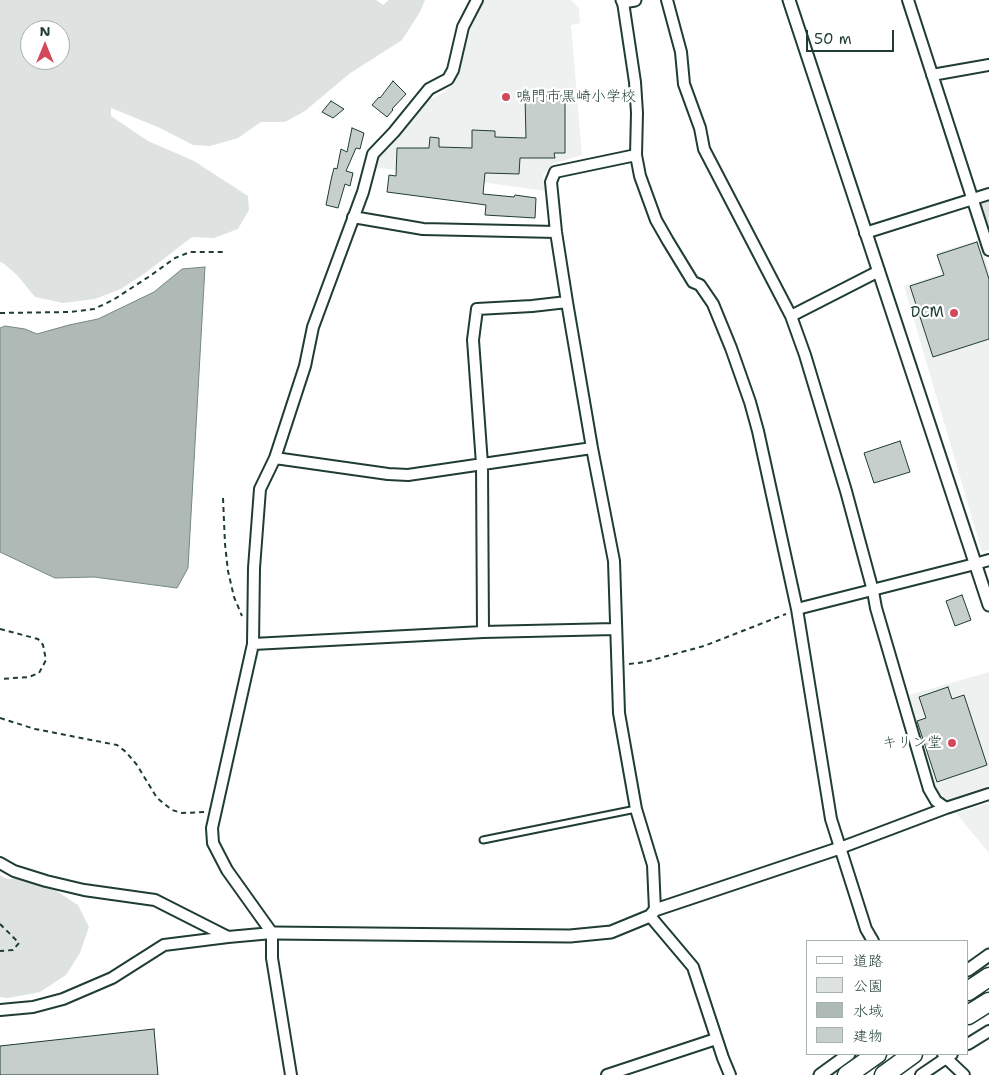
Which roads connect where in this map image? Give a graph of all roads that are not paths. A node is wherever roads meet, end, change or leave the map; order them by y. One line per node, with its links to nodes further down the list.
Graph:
1 (477, 0): 12 (street)
2 (635, 0): 6 (street)
3 (667, 0): 18 (street)
4 (789, 0): 14 (street)
5 (908, 0): 8 (street)
6 (623, 1): 9 (street)
7 (989, 65): 8 (street)
8 (932, 75): 11 (street)
9 (636, 155): 13 (street); 26 (street)
10 (989, 194): 11 (street)
11 (972, 200): 14 (street); 15 (street)
12 (353, 217): 13 (street); 20 (street)
13 (556, 232): 17 (street)
14 (865, 233): 16 (street)
15 (989, 250)
16 (878, 271): 18 (street); 23 (street)
17 (567, 302): 19 (street); 21 (street)
18 (791, 316): 24 (street)
19 (592, 448): 21 (street); 27 (street)
20 (275, 458): 21 (street); 29 (street)
21 (482, 464): 28 (street)
22 (989, 560): 23 (street)
23 (976, 564): 24 (street); 25 (street)
24 (873, 591): 26 (street); 31 (street)
25 (989, 605)
26 (797, 610): 34 (street)
27 (615, 629): 28 (street); 32 (street)
28 (483, 632): 29 (street)
29 (253, 644): 37 (street)
30 (989, 794): 31 (street)
31 (946, 808): 34 (street)
32 (636, 809): 33 (lane); 36 (street)
33 (483, 840)
34 (840, 848): 36 (street); 39 (street)
35 (0, 863): 38 (street)
36 (653, 913): 37 (street); 48 (street)
37 (272, 934): 38 (street); 54 (street)
38 (228, 937): 45 (street)
39 (872, 940)
40 (989, 955): 41 (street)
41 (969, 969)
42 (989, 977): 43 (highway)
43 (969, 990)
44 (989, 1002): 46 (highway)
45 (0, 1010)
46 (969, 1014)
47 (989, 1030): 49 (street)
48 (716, 1039): 55 (street); 56 (street)
49 (969, 1043)
50 (848, 1055): 57 (street)
51 (876, 1055): 58 (highway)
52 (912, 1055): 59 (highway)
53 (947, 1055): 60 (street); 61 (street)
54 (291, 1075)
55 (608, 1075)
56 (730, 1075)
57 (820, 1075)
58 (847, 1075)
59 (884, 1075)
60 (921, 1075)
61 (964, 1075)

